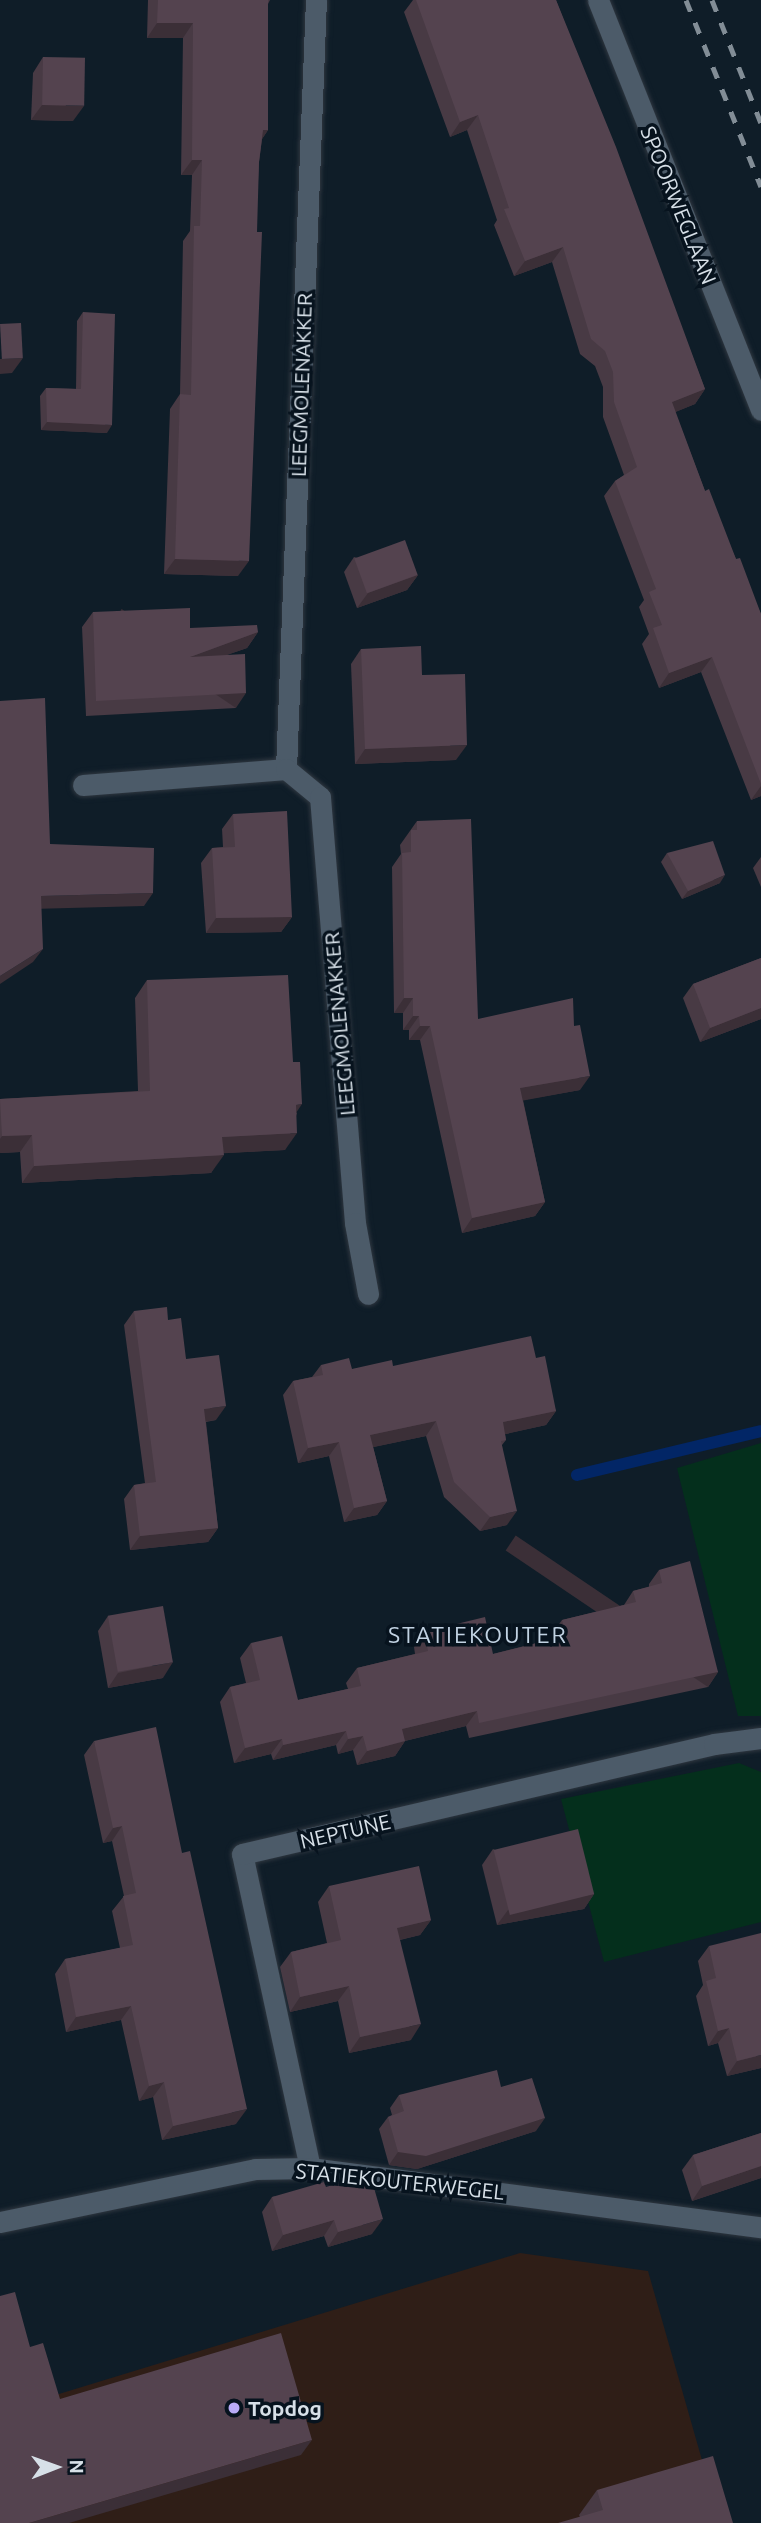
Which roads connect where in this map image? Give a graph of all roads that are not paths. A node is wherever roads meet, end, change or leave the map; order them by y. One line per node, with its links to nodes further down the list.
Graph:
1 (316, 0): 4 (street, LEEGMOLENAKKER)
2 (598, 0): 3 (street, SPOORWEGLAAN)
3 (761, 410)
4 (286, 769): 5 (street); 6 (street, LEEGMOLENAKKER)
5 (83, 785)
6 (368, 1294)
7 (761, 1738): 8 (street, NEPTUNE)
8 (310, 2168): 9 (street, STATIEKOUTERWEGEL); 10 (street, STATIEKOUTERWEGEL)
9 (0, 2222)
10 (761, 2227)

